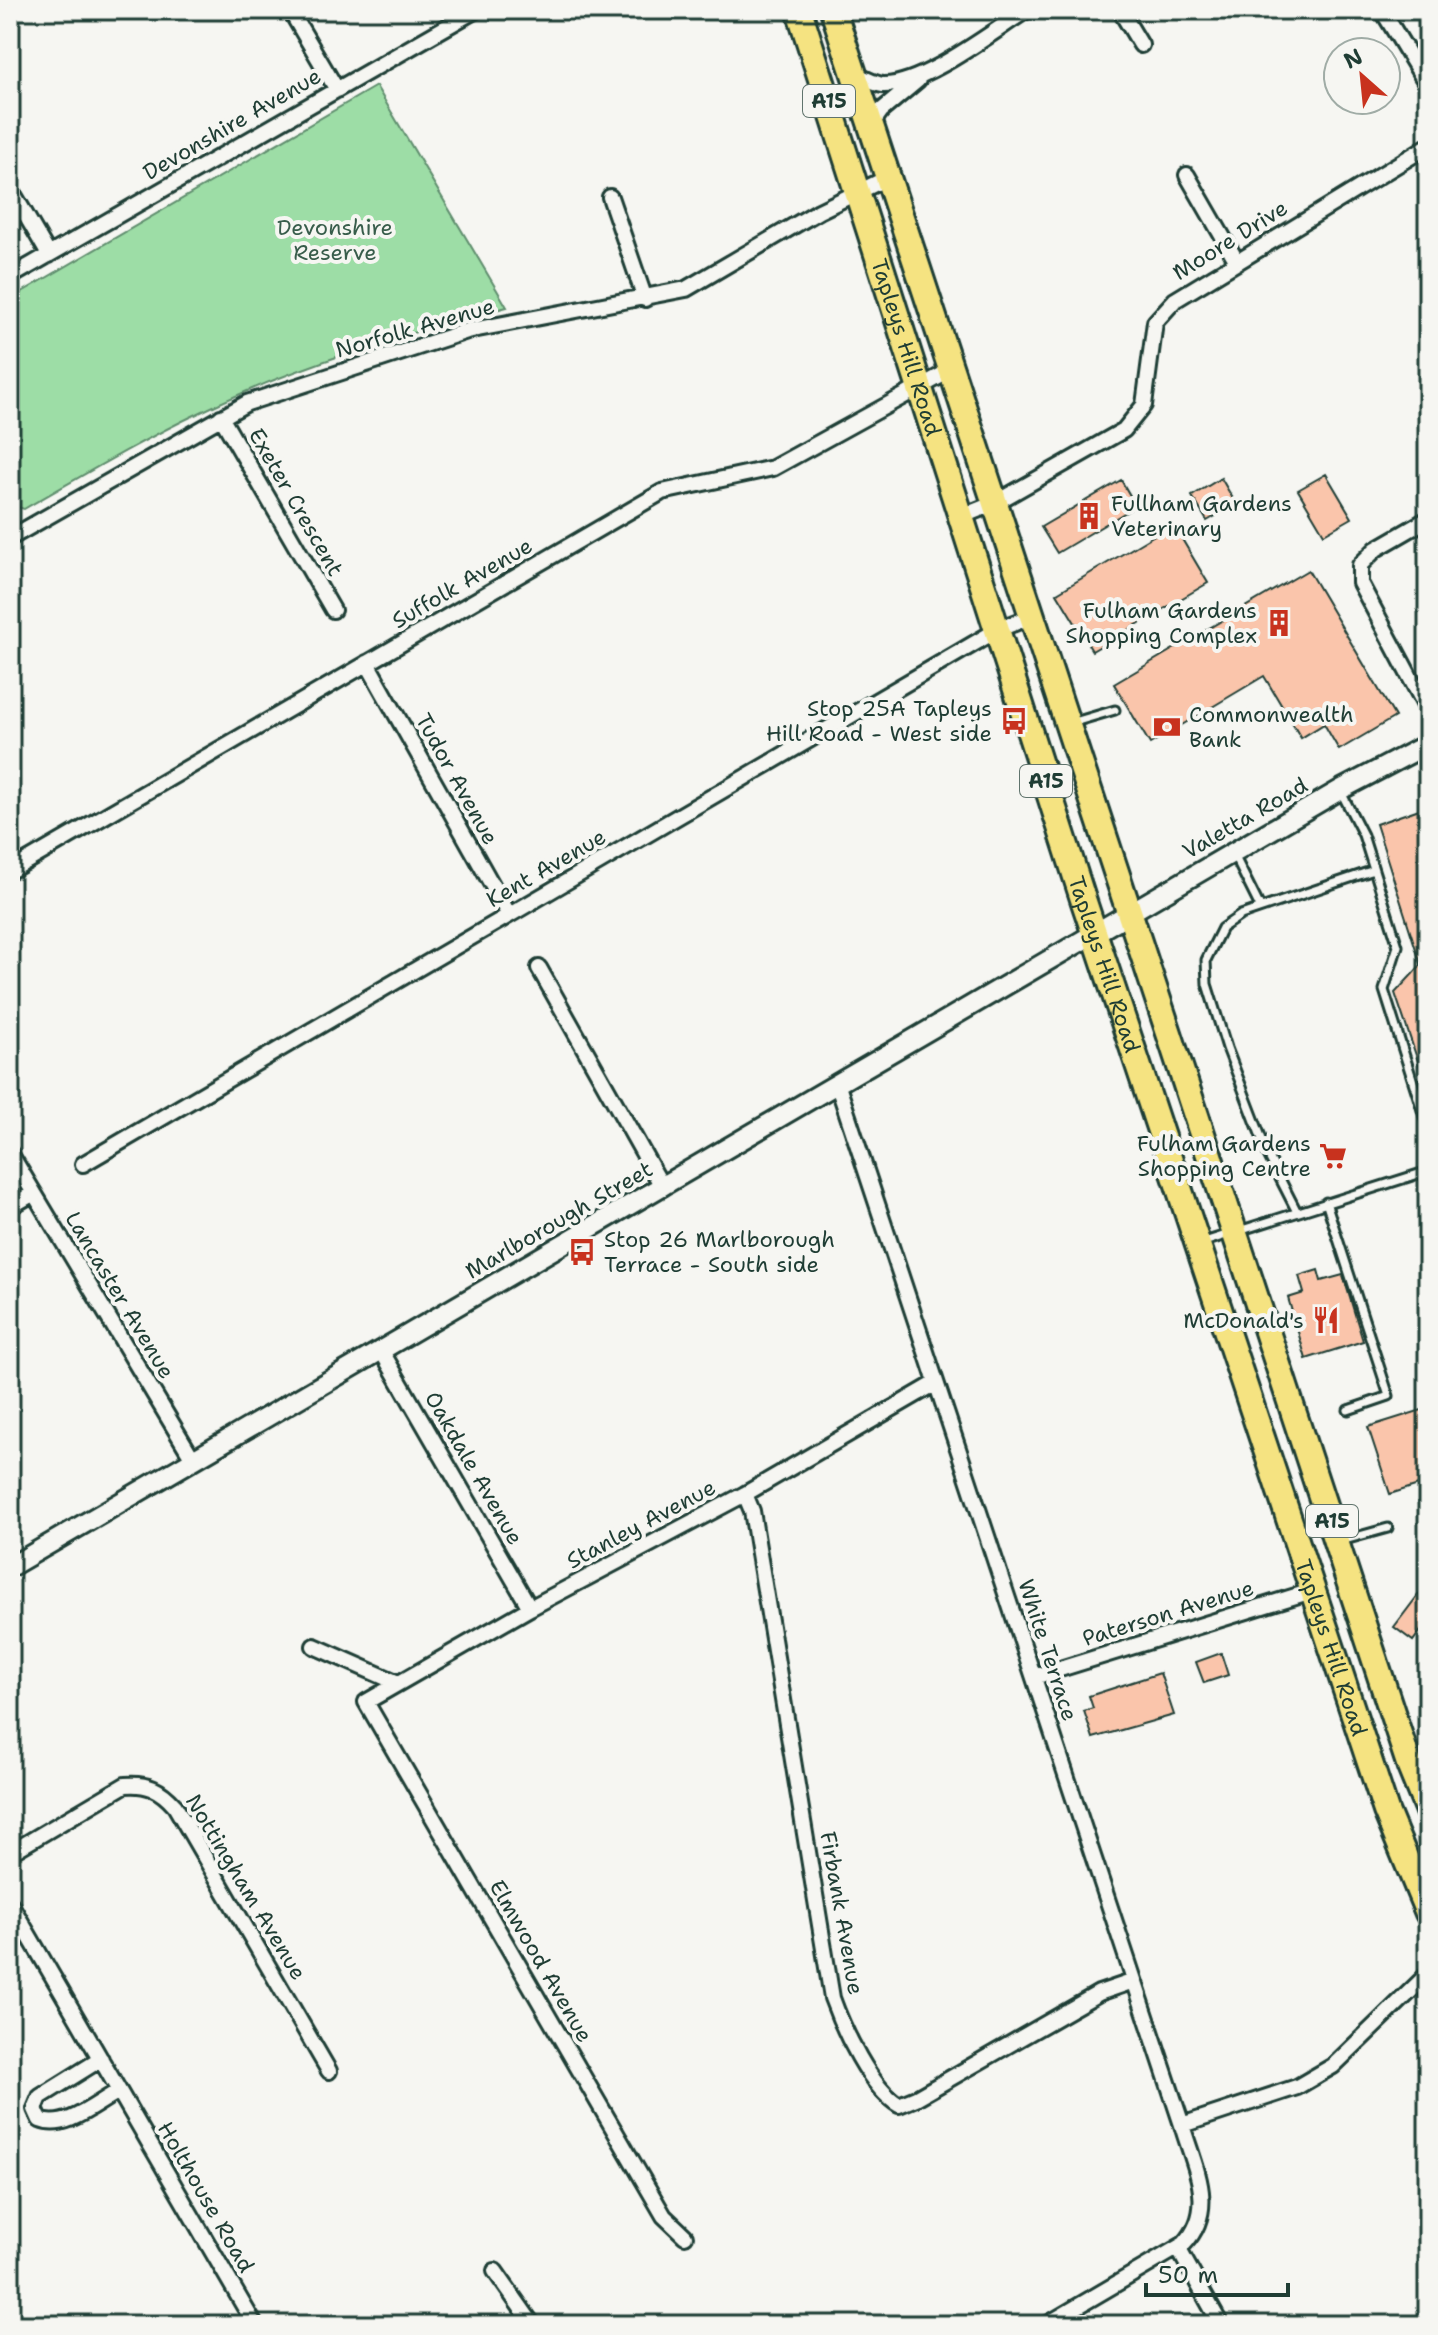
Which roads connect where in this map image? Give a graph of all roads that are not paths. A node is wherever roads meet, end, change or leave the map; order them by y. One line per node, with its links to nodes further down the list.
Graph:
1 (290, 10): 12 (street)
2 (476, 10): 12 (street, Devonshire Avenue)
3 (799, 10): 18 (main road, Tapleys Hill Road / A15)
4 (833, 10): 10 (main road, Tapleys Hill Road / A15)
5 (1027, 10): 9 (street)
6 (1120, 10): 8 (street)
7 (1382, 10): 11 (street)
8 (1141, 45)
9 (930, 69): 10 (street); 13 (street)
10 (854, 74): 13 (main road, Tapleys Hill Road / A15)
11 (1428, 86)
12 (337, 90): 20 (street, Devonshire Avenue)
13 (871, 125): 16 (main road, Tapleys Hill Road / A15)
14 (1428, 146): 21 (street, Moore Drive)
15 (1187, 175): 21 (street)
16 (889, 177): 18 (street, Norfolk Avenue); 24 (main road, Tapleys Hill Road / A15)
17 (10, 188): 20 (street)
18 (859, 192): 23 (street, Norfolk Avenue); 25 (main road, Tapleys Hill Road / A15)
19 (610, 197): 23 (street)
20 (49, 255): 22 (street, Devonshire Avenue)
21 (1236, 260): 27 (street, Moore Drive)
22 (10, 277)
23 (645, 299): 26 (street, Norfolk Avenue)
24 (951, 370): 25 (street, Suffolk Avenue); 27 (main road, Tapleys Hill Road / A15)
25 (918, 387): 28 (main road, Tapleys Hill Road / A15); 34 (street, Suffolk Avenue)
26 (221, 417): 30 (street, Norfolk Avenue); 31 (street, Exeter Crescent)
27 (995, 503): 28 (street, Moore Drive); 32 (main road, Tapleys Hill Road / A15)
28 (960, 517): 33 (main road, Tapleys Hill Road / A15)
29 (1428, 519): 36 (street)
30 (10, 538)
31 (333, 610)
32 (1033, 616): 33 (street, Kent Avenue); 37 (main road, Tapleys Hill Road / A15)
33 (999, 629): 45 (street, Kent Avenue); 46 (main road, Tapleys Hill Road / A15)
34 (367, 663): 42 (street, Suffolk Avenue); 45 (street, Tudor Avenue)
35 (1115, 710): 37 (lane)
36 (1428, 711)
37 (1068, 724): 44 (main road, Tapleys Hill Road / A15)
38 (1428, 744): 39 (street, Valetta Road)
39 (1340, 790): 40 (street, Valetta Road); 41 (lane)
40 (1233, 853): 43 (lane); 44 (street, Valetta Road)
41 (1374, 870): 43 (lane); 49 (lane)
42 (10, 871)
43 (1260, 907): 57 (lane)
44 (1131, 912): 46 (street, Marlborough Street); 58 (main road, Tapleys Hill Road / A15)
45 (509, 915): 51 (street, Kent Avenue)
46 (1094, 933): 48 (street, Marlborough Street); 59 (main road, Tapleys Hill Road / A15)
47 (539, 968): 53 (street)
48 (838, 1086): 53 (street, Marlborough Street); 61 (street, White Terrace)
49 (1428, 1129)
50 (10, 1153): 54 (street, Lancaster Avenue)
51 (83, 1164)
52 (1428, 1171): 55 (lane)
53 (663, 1188): 60 (street, Marlborough Street)
54 (34, 1193): 56 (street); 63 (street, Lancaster Avenue)
55 (1326, 1202): 57 (lane); 62 (lane)
56 (10, 1207)
57 (1297, 1212): 58 (lane)
58 (1236, 1231): 59 (lane); 66 (main road, Tapleys Hill Road / A15)
59 (1199, 1244): 68 (main road, Tapleys Hill Road / A15)
60 (381, 1350): 63 (street, Marlborough Street); 69 (street, Oakdale Avenue)
61 (936, 1383): 64 (street, Stanley Avenue); 71 (street, White Terrace)
62 (1348, 1410)
63 (193, 1459): 67 (street, Marlborough Street)
64 (745, 1494): 69 (street, Stanley Avenue); 79 (street, Firbank Avenue)
65 (1388, 1528): 66 (lane)
66 (1338, 1542): 74 (main road, Tapleys Hill Road / A15)
67 (10, 1567)
68 (1315, 1590): 71 (street, Paterson Avenue); 77 (main road, Tapleys Hill Road / A15)
69 (530, 1608): 72 (street, Stanley Avenue)
70 (314, 1646): 72 (street)
71 (1034, 1677): 79 (street, White Terrace)
72 (398, 1683): 73 (street, Stanley Avenue)
73 (366, 1702): 84 (street, Elmwood Avenue)
74 (1428, 1811)
75 (10, 1853): 81 (street, Nottingham Avenue)
76 (10, 1903): 80 (street, Holthouse Road)
77 (1428, 1913)
78 (1428, 1974): 83 (street)
79 (1134, 1981): 83 (street, White Terrace)
80 (101, 2059): 82 (street, Holthouse Road); 82 (street)
81 (329, 2071)
82 (119, 2091): 87 (street, Holthouse Road)
83 (1182, 2125): 85 (street, White Terrace)
84 (685, 2236)
85 (1178, 2248): 89 (street); 90 (street)
86 (495, 2271): 88 (street)
87 (255, 2325)
88 (533, 2325)
89 (1046, 2325)
90 (1221, 2325)

